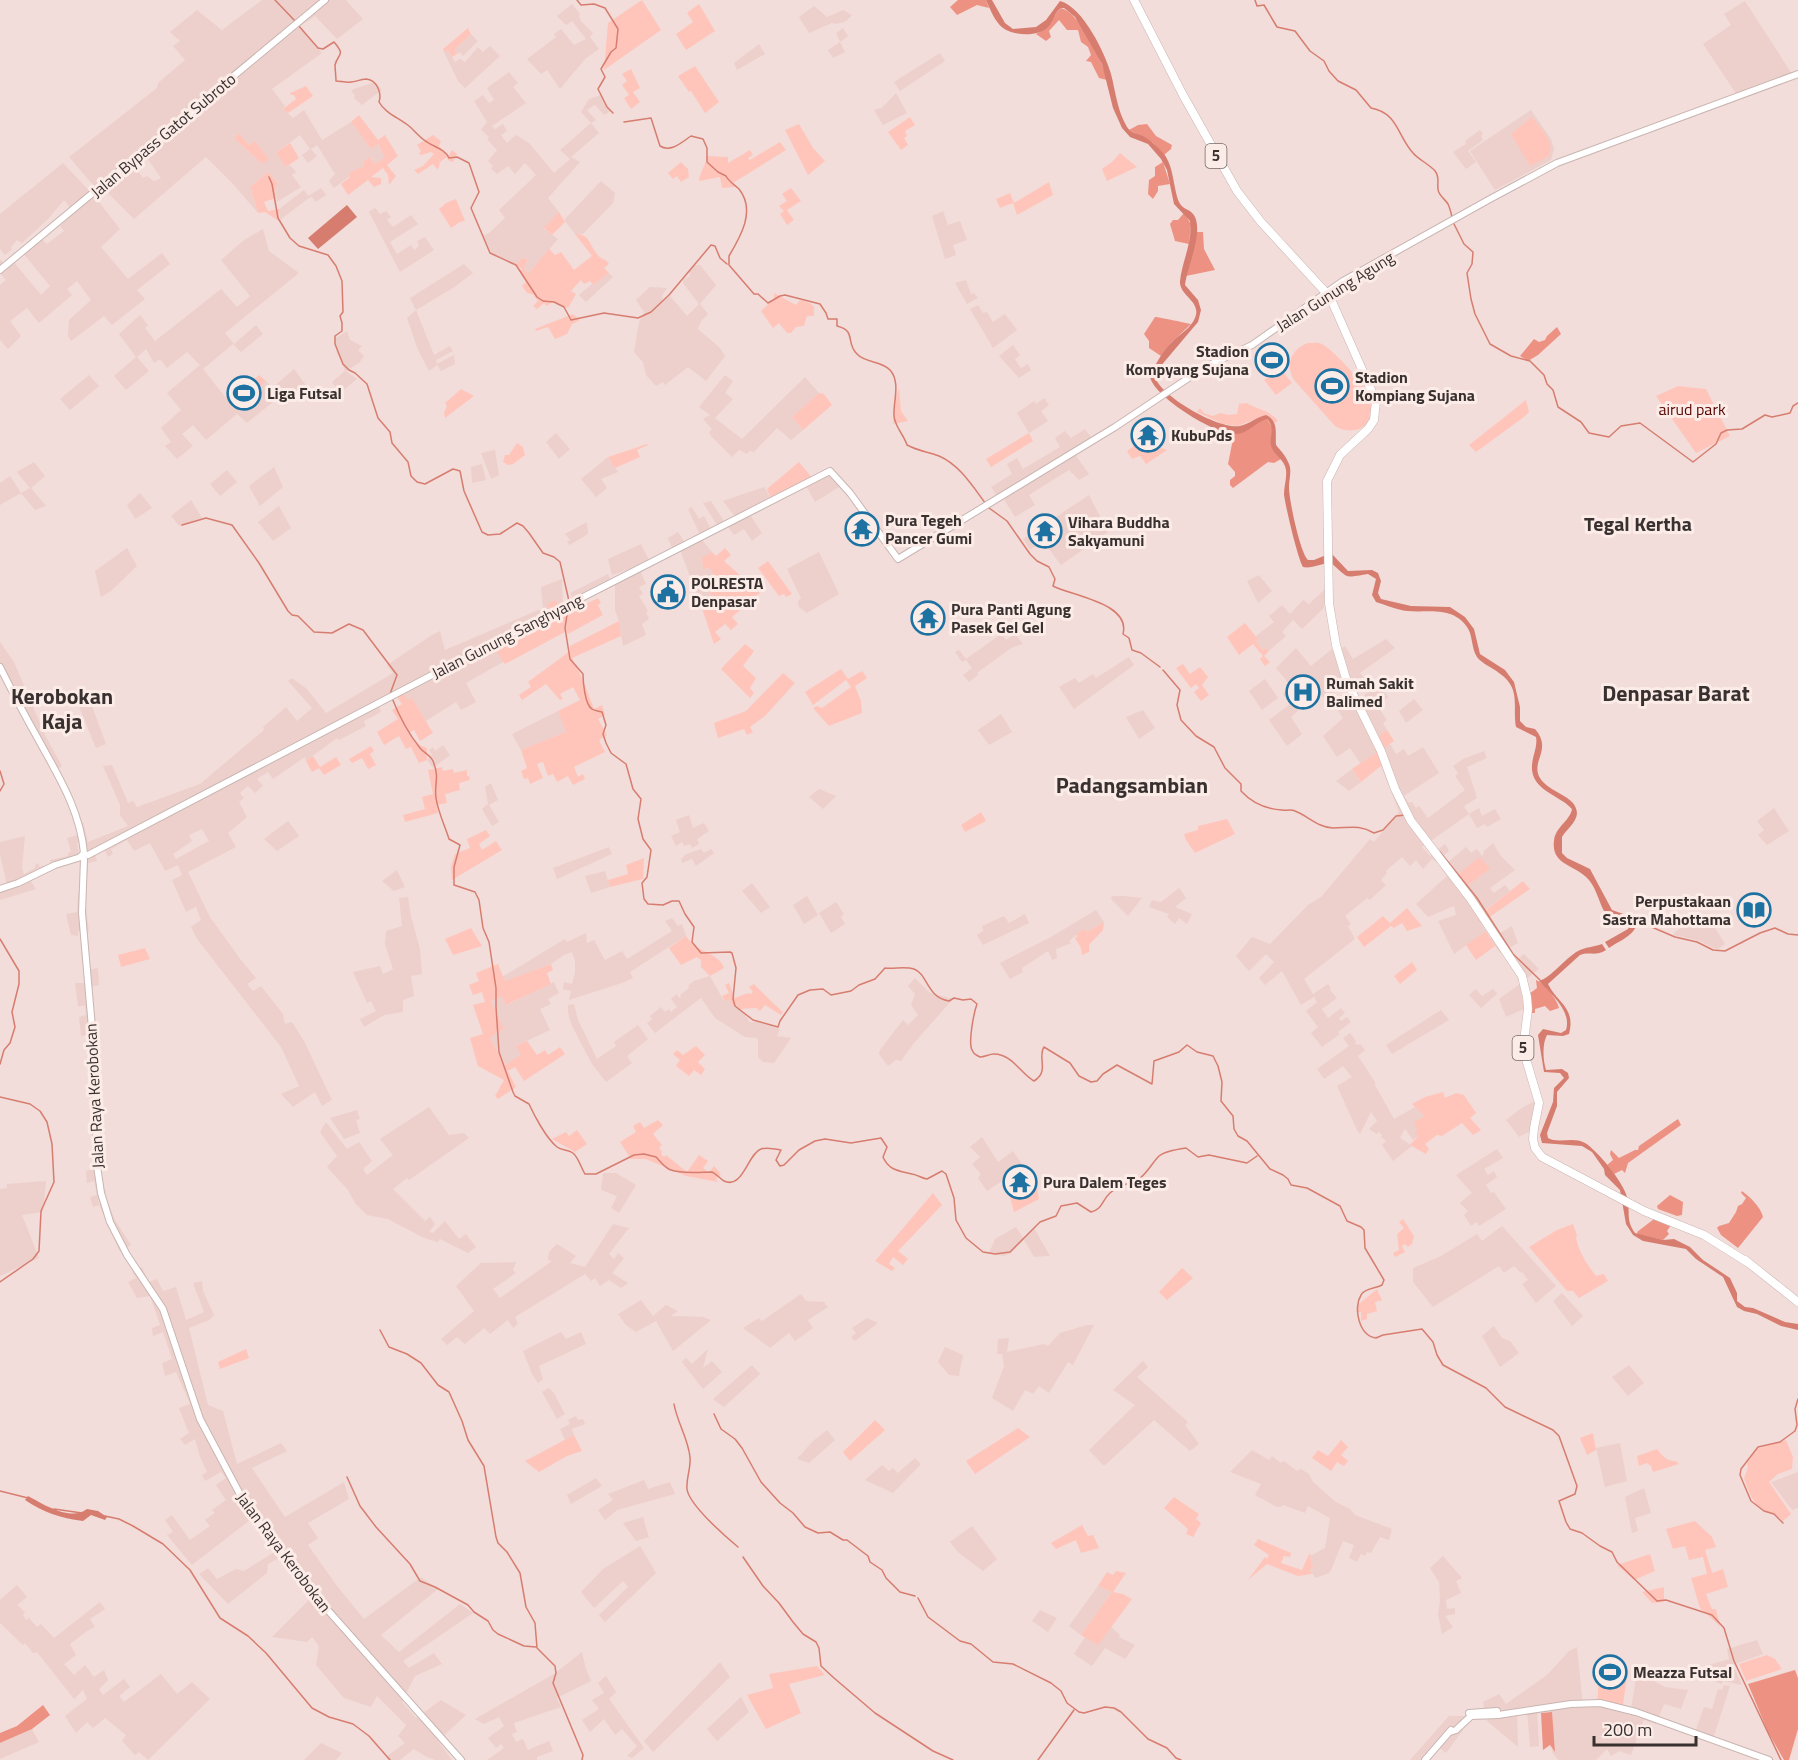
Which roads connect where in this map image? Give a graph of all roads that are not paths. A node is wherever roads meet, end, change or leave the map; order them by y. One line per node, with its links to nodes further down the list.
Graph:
1 (325, 0): 4 (main road, Jalan Bypass Gatot Subroto)
2 (1134, 0): 5 (highway, 5)
3 (1798, 74): 5 (main road, Jalan Gunung Agung)
4 (0, 270)
5 (1327, 292): 6 (main road, Jalan Gunung Agung); 10 (highway, 5)
6 (898, 559): 8 (main road, Jalan Gunung Sanghyang)
7 (0, 667): 8 (main road, Jalan Raya Kerobokan)
8 (84, 856): 9 (main road, Jalan Gunung Sanghyang); 11 (main road, Jalan Raya Kerobokan)
9 (0, 889)
10 (1798, 1302)
11 (461, 1760)
12 (1425, 1760): 13 (main road)
13 (1769, 1760)

